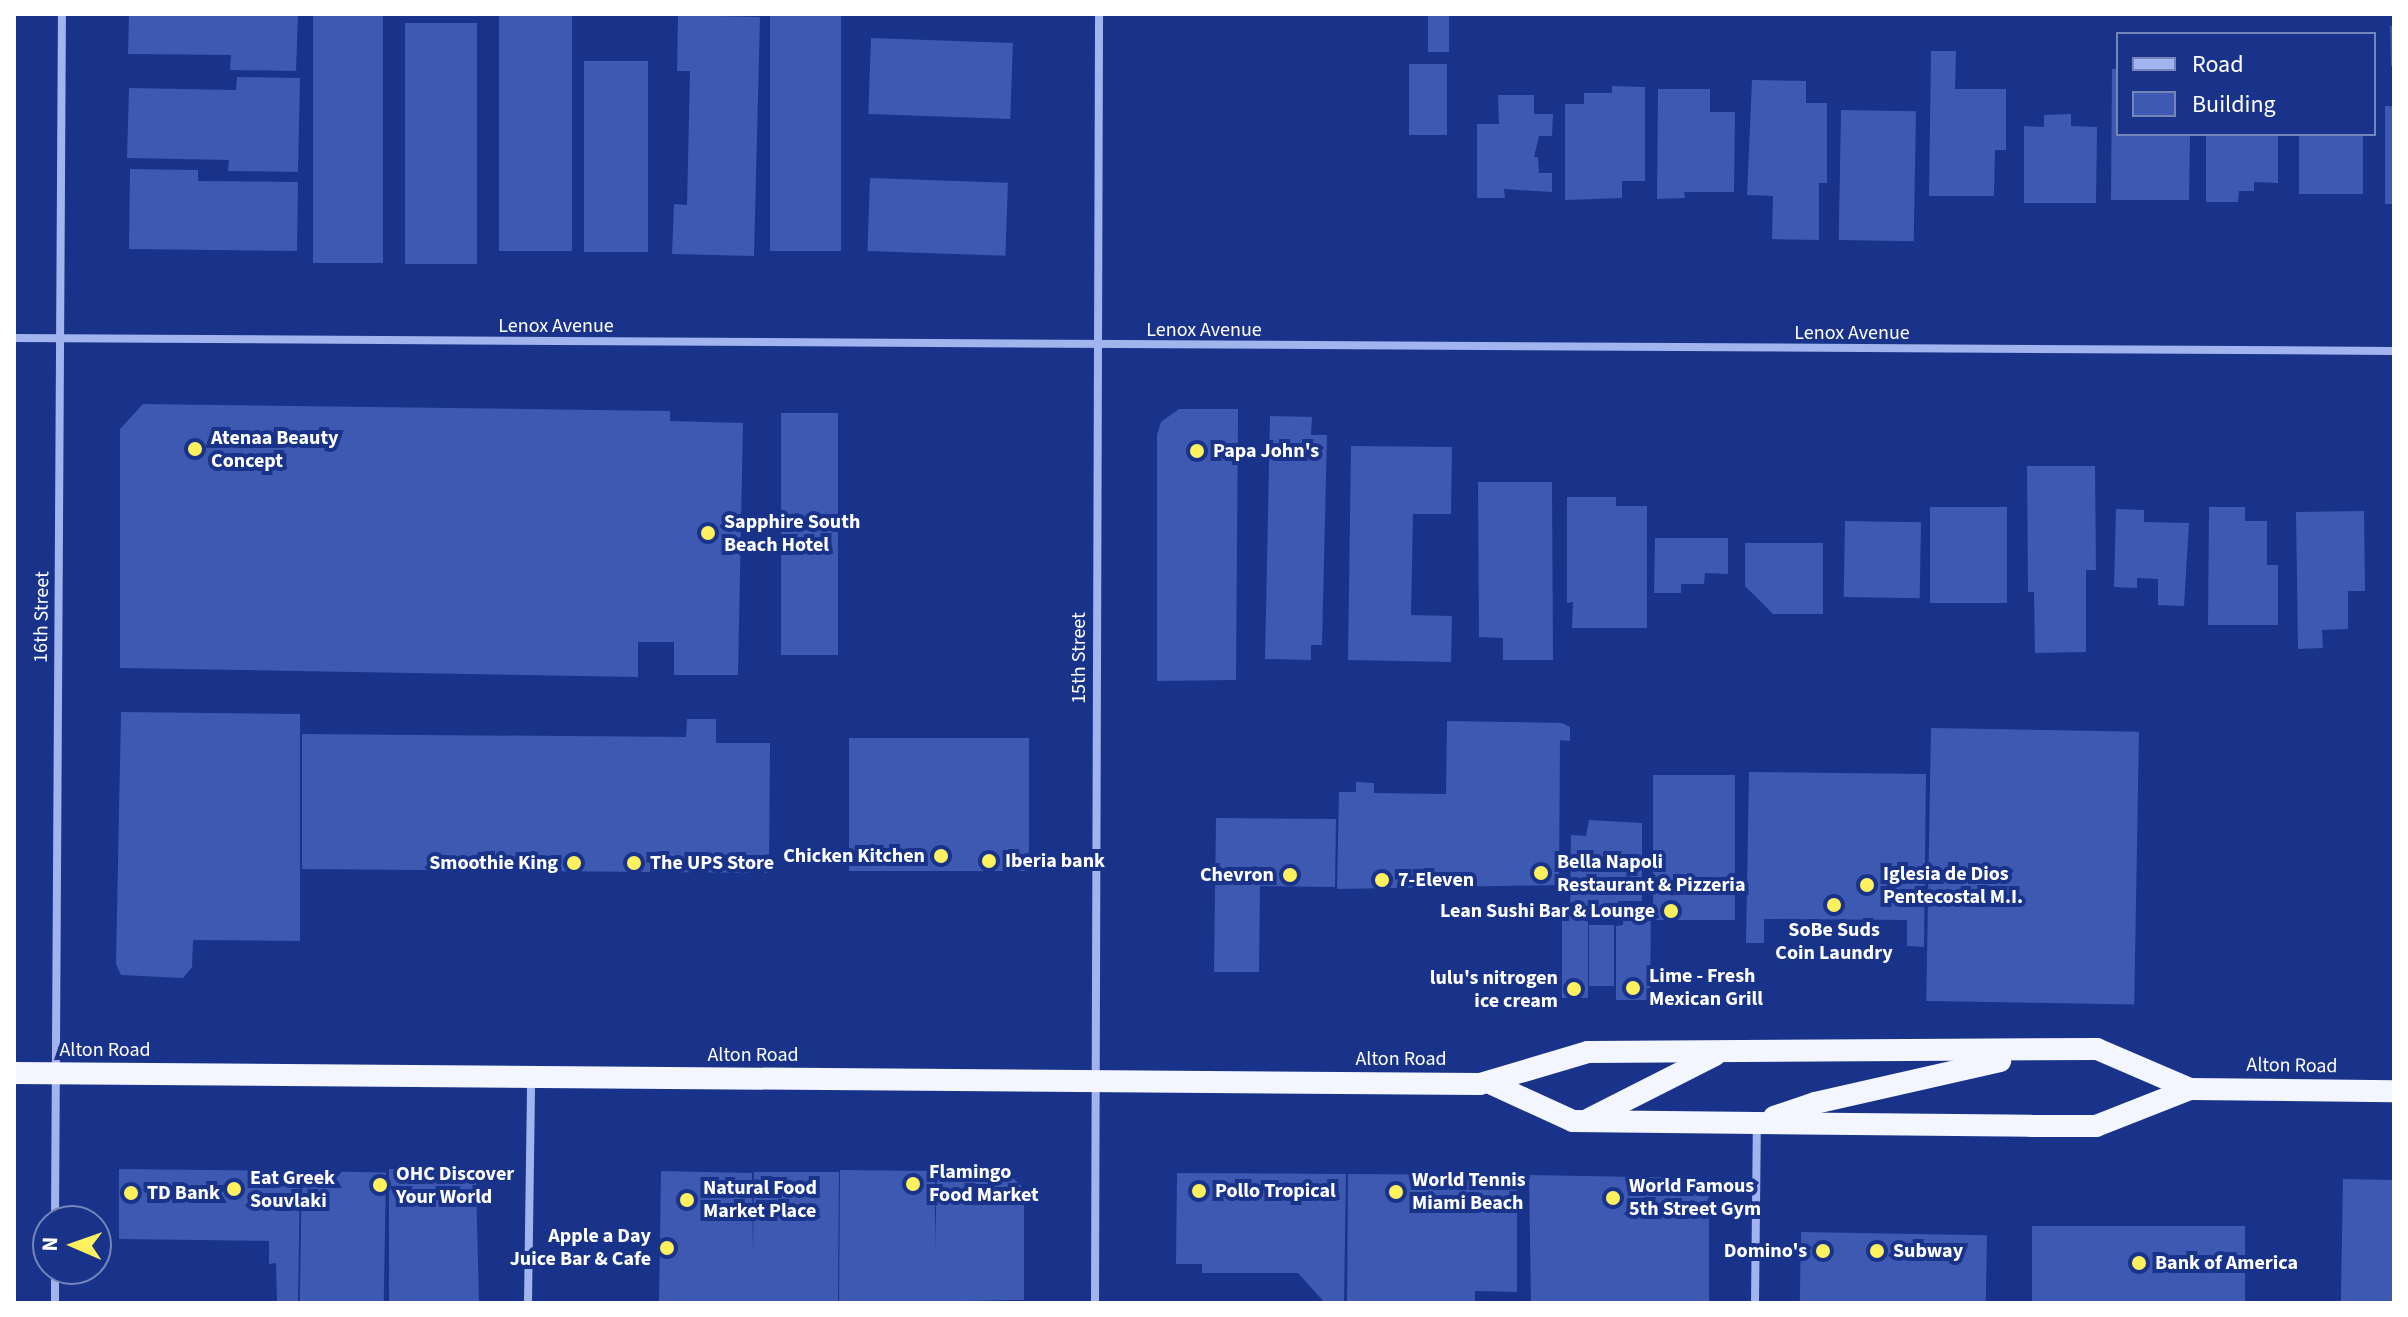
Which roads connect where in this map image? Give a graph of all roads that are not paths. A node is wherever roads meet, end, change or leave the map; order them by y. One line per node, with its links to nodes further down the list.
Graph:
1 (62, 14): 4 (street, 16th Street)
2 (1099, 14): 5 (street, 15th Street)
3 (14, 338): 4 (street, Lenox Avenue)
4 (61, 339): 5 (street, Lenox Avenue); 10 (street, 16th Street)
5 (1097, 346): 6 (street, Lenox Avenue); 12 (street, 15th Street)
6 (2394, 351)
7 (2039, 1052): 8 (highway, Alton Road); 14 (highway, Alton Road); 17 (highway)
8 (1718, 1053): 13 (highway, Alton Road); 16 (highway)
9 (14, 1073): 10 (highway, Alton Road)
10 (56, 1073): 11 (highway, Alton Road); 18 (street, 16th Street)
11 (531, 1078): 12 (highway, Alton Road); 19 (street)
12 (1096, 1082): 13 (highway, Alton Road); 20 (street, 15th Street)
13 (1492, 1084): 16 (highway, Alton Road)
14 (2190, 1089): 15 (highway, Alton Road); 17 (highway, Alton Road)
15 (2394, 1091)
16 (1584, 1121): 17 (highway, Alton Road)
17 (1757, 1123): 21 (street)
18 (55, 1205)
19 (528, 1303)
20 (1095, 1303)
21 (1755, 1303)

